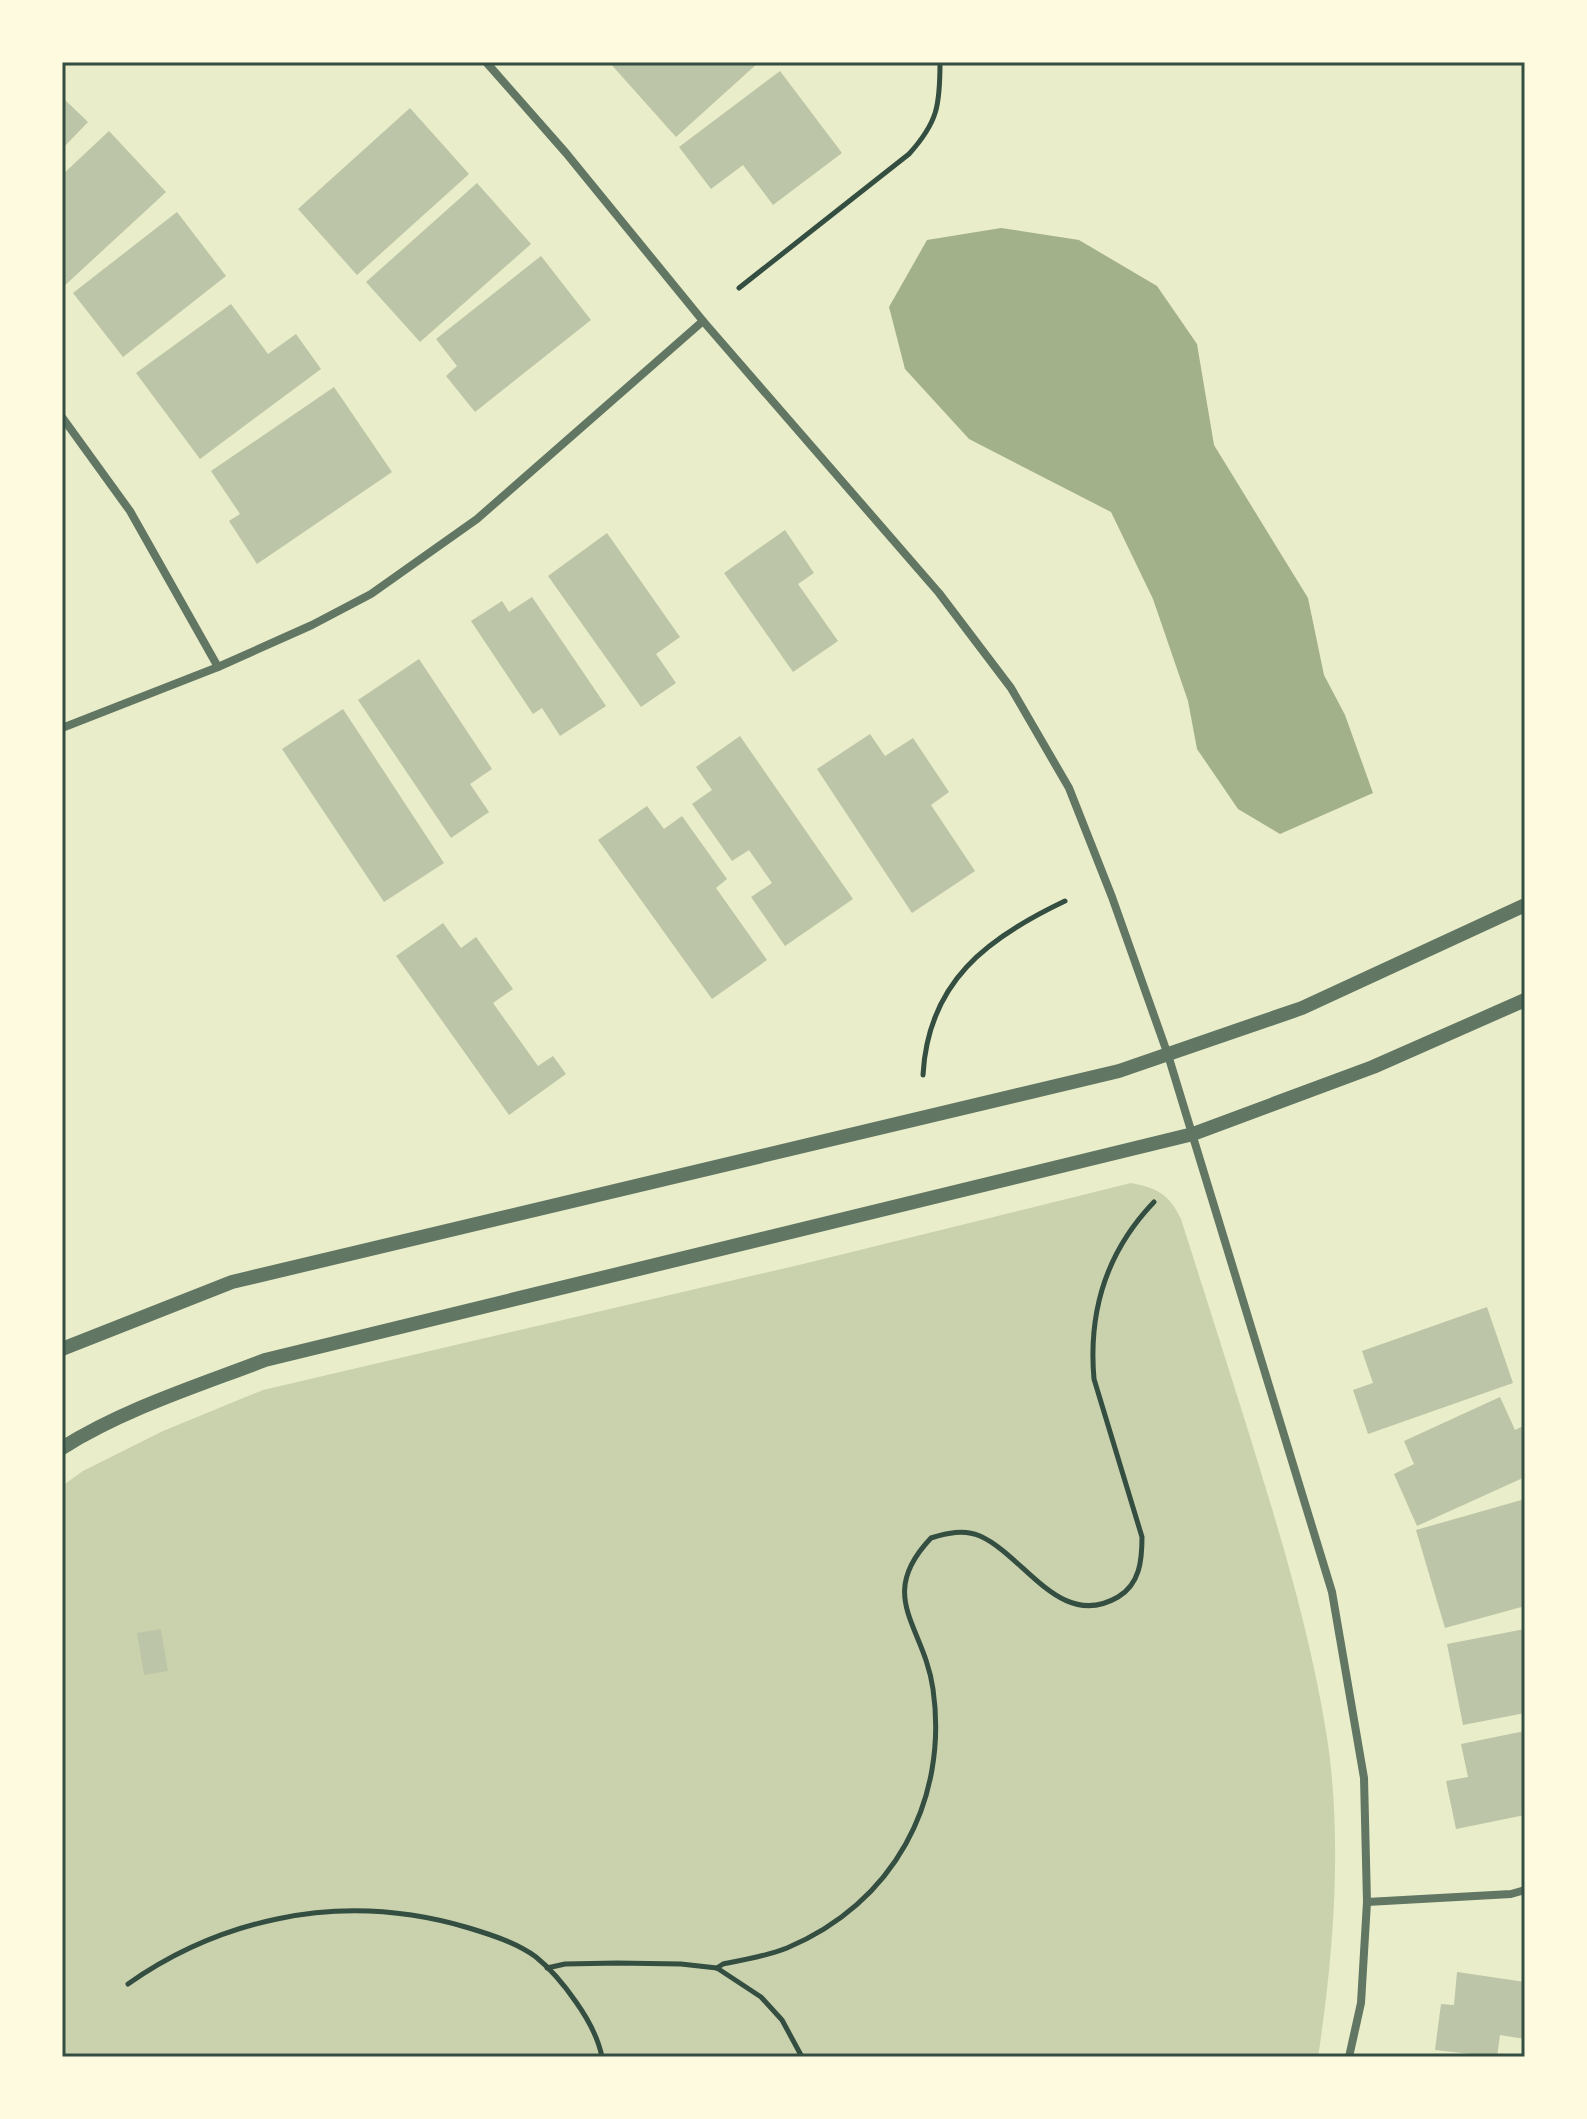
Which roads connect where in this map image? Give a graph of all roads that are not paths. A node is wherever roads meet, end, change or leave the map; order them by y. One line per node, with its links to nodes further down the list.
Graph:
1 (486, 62): 2 (street)
2 (703, 321): 4 (street); 8 (street)
3 (62, 417): 4 (street)
4 (218, 667): 5 (street)
5 (62, 728)
6 (1525, 905): 8 (street)
7 (1525, 1000): 9 (street)
8 (1168, 1055): 9 (street); 10 (street)
9 (1193, 1134): 11 (street); 13 (street)
10 (62, 1349)
11 (62, 1448)
12 (1525, 1890): 13 (street)
13 (1367, 1902): 14 (street)
14 (1349, 2057)

